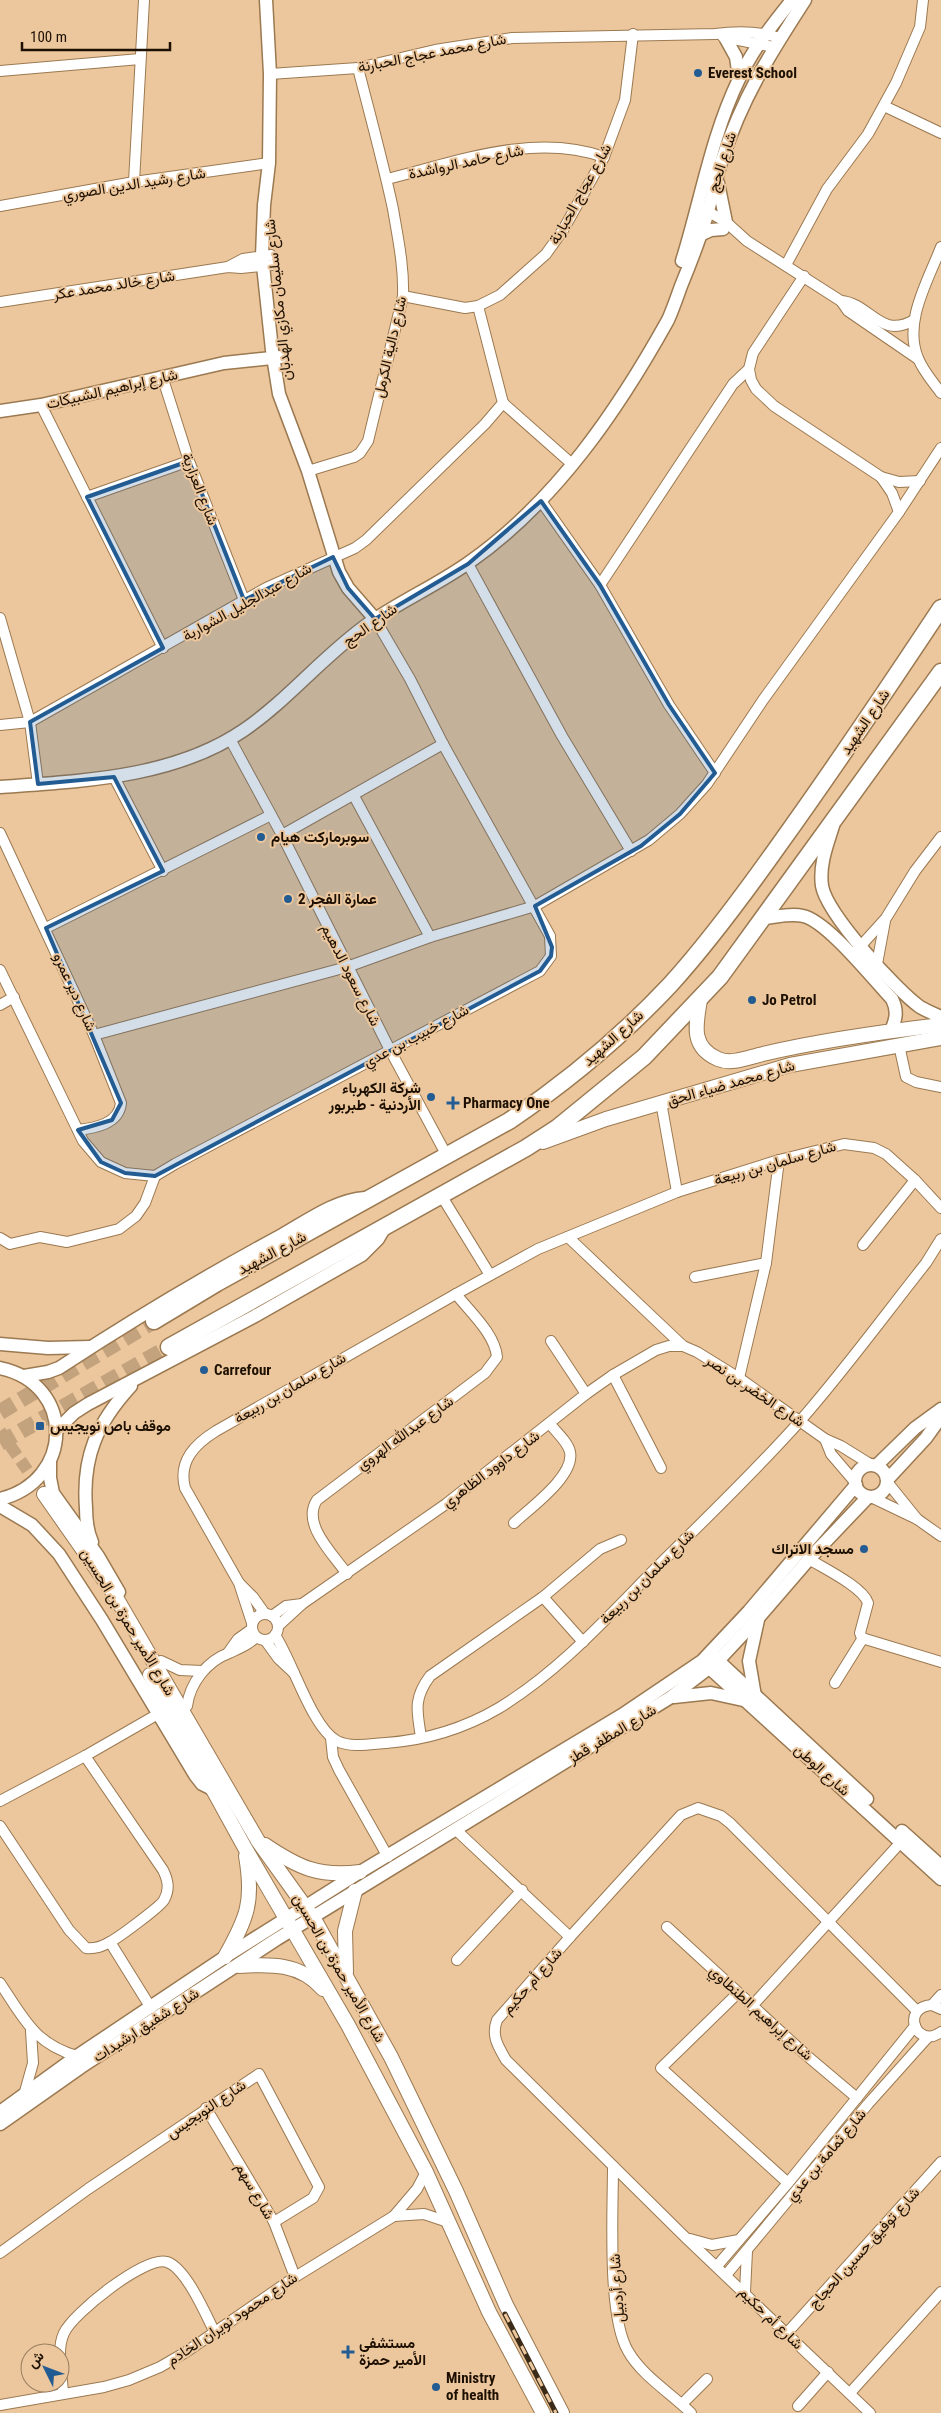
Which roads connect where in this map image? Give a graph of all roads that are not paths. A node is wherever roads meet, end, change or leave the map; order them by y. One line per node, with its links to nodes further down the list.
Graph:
1 (144, 0): 10 (street)
2 (266, 0): 13 (street, شارع سليمان مكازي الهدبان)
3 (792, 0): 8 (street, شارع الحج)
4 (805, 0): 9 (street, شارع الحج)
5 (923, 0): 15 (street)
6 (633, 34): 7 (street, شارع محمد عجاج الحبارنة); 11 (street, شارع محمد عجاج الحبارنة); 17 (street, شارع عجاج الحبارنة)
7 (721, 36): 8 (street, شارع محمد عجاج الحبارنة); 14 (street)
8 (762, 39): 9 (street, شارع محمد عجاج الحبارنة); 14 (street, شارع الحج)
9 (777, 42): 19 (street, شارع الحج)
10 (140, 59): 12 (street); 21 (street)
11 (358, 68): 13 (street, شارع محمد عجاج الحبارنة); 20 (street, شارع دالية الكرمل)
12 (0, 71)
13 (270, 74): 18 (street, شارع سليمان مكازي الهدبان)
14 (739, 78): 23 (street, شارع الحج)
15 (884, 106): 16 (street); 28 (street)
16 (941, 133)
17 (604, 158): 20 (street, شارع حامد الرواشدة); 33 (street, شارع عجاج الحبارنة)
18 (269, 163): 21 (street, شارع رشيد الدين الصوري); 27 (street, شارع سليمان مكازي الهدبان)
19 (717, 176): 23 (street, شارع الحج); 24 (street)
20 (387, 179): 30 (street, شارع دالية الكرمل)
21 (134, 182): 22 (street, شارع رشيد الدين الصوري)
22 (0, 206)
23 (702, 213): 24 (street); 25 (street, شارع الحج); 35 (street, شارع الحج)
24 (724, 225): 25 (street); 28 (street)
25 (700, 235): 35 (street, شارع الحج)
26 (941, 247): 34 (street)
27 (267, 260): 32 (street, شارع خالد محمد عكر); 36 (street, شارع سليمان مكازي الهدبان)
28 (786, 265): 29 (street)
29 (804, 276): 31 (street); 38 (street)
30 (403, 296): 33 (street, شارع عجاج الحبارنة); 47 (street, شارع دالية الكرمل)
31 (841, 301): 34 (street); 37 (street)
32 (0, 302)
33 (478, 306): 41 (street)
34 (914, 320): 37 (street)
35 (659, 332): 46 (street, شارع الحج)
36 (276, 353): 39 (street, شارع إبراهيم الشبيكات); 47 (street, شارع سليمان مكازي الهدبان)
37 (918, 359): 40 (street)
38 (749, 369): 48 (street); 55 (street)
39 (162, 376): 42 (street, شارع إبراهيم الشبيكات); 45 (street, شارع العزارية)
40 (941, 393)
41 (503, 403): 46 (street); 53 (street, شارع عبدالجليل الشواربة)
42 (41, 405): 43 (street, شارع إبراهيم الشبيكات); 50 (street)
43 (0, 411)
44 (941, 448): 49 (street)
45 (189, 461): 50 (street); 56 (street, شارع العزارية)
46 (572, 464): 51 (street, شارع الحج)
47 (308, 470): 53 (street, شارع سليمان مكازي الهدبان)
48 (881, 477): 49 (street); 52 (street)
49 (920, 481): 52 (street)
50 (87, 496): 60 (street)
51 (541, 501): 54 (street, شارع الحج); 55 (street)
52 (899, 512): 66 (street)
53 (333, 557): 56 (street, شارع عبدالجليل الشواربة); 59 (street, شارع سليمان مكازي الهدبان)
54 (468, 564): 59 (street, شارع الحج); 76 (street)
55 (600, 585): 66 (street)
56 (244, 600): 60 (street, شارع عبدالجليل الشواربة)
57 (941, 608): 104 (highway, شارع الشهيد)
58 (0, 618): 62 (street)
59 (375, 619): 64 (street, شارع الحج); 65 (street, شارع خبيب بن عدي)
60 (162, 648): 62 (street, شارع عبدالجليل الشواربة)
61 (941, 672): 72 (highway, شارع الشهيد)
62 (30, 722): 63 (street, شارع عبدالجليل الشواربة); 68 (street)
63 (0, 725)
64 (230, 739): 67 (street, شارع الحج); 71 (street, شارع سعود الدهيم)
65 (444, 744): 70 (street); 78 (street, شارع خبيب بن عدي)
66 (715, 773): 76 (street)
67 (114, 777): 68 (street, شارع الحج); 77 (street)
68 (38, 784): 69 (street, شارع الحج)
69 (0, 786)
70 (354, 796): 74 (street); 82 (street)
71 (271, 816): 74 (street, شارع سعود الدهيم); 77 (street)
72 (836, 818): 79 (highway, شارع الشهيد); 83 (street)
73 (0, 833): 81 (street, شارع دير عمرو)
74 (282, 835): 86 (street, شارع سعود الدهيم)
75 (941, 837): 80 (street)
76 (631, 851): 78 (street)
77 (163, 871): 81 (street)
78 (534, 906): 82 (street); 98 (street, شارع خبيب بن عدي)
79 (764, 918): 84 (street); 89 (highway, شارع الشهيد)
80 (886, 918): 83 (street); 85 (street)
81 (46, 928): 94 (street, شارع دير عمرو)
82 (430, 937): 86 (street)
83 (862, 946): 84 (street); 85 (street)
84 (852, 956): 93 (street)
85 (877, 964): 91 (street)
86 (347, 967): 94 (street); 98 (street, شارع سعود الدهيم)
87 (0, 970): 88 (street)
88 (14, 997): 90 (street); 102 (street)
89 (700, 1000): 97 (main road, شارع محمد ضياء الحق); 103 (highway, شارع الشهيد)
90 (0, 1005)
91 (941, 1017)
92 (941, 1025): 93 (main road, شارع محمد ضياء الحق)
93 (891, 1031): 97 (main road, شارع محمد ضياء الحق)
94 (94, 1035): 102 (street, شارع دير عمرو)
95 (941, 1038): 96 (main road, شارع محمد ضياء الحق)
96 (900, 1045): 99 (main road, شارع محمد ضياء الحق); 100 (street)
97 (788, 1048): 99 (main road)
98 (390, 1050): 104 (street, شارع سعود الدهيم); 106 (street, شارع خبيب بن عدي)
99 (790, 1065): 101 (main road, شارع محمد ضياء الحق)
100 (941, 1087)
101 (661, 1102): 103 (main road, شارع محمد ضياء الحق); 108 (street)
102 (78, 1130): 106 (street)
103 (526, 1148): 109 (highway, شارع الشهيد)
104 (447, 1156): 110 (highway, شارع الشهيد)
105 (779, 1160): 107 (street, شارع سلمان بن ربيعة); 108 (street, شارع سلمان بن ربيعة); 117 (street)
106 (155, 1176): 114 (street)
107 (915, 1180): 111 (street, شارع سلمان بن ربيعة); 116 (street)
108 (677, 1192): 113 (street, شارع سلمان بن ربيعة)
109 (441, 1196): 112 (highway, شارع الشهيد); 118 (street)
110 (372, 1198): 121 (highway, شارع الشهيد); 126 (street)
111 (941, 1208)
112 (385, 1226): 124 (highway, شارع الشهيد); 131 (street)
113 (568, 1237): 118 (street, شارع سلمان بن ربيعة); 125 (street)
114 (0, 1238)
115 (941, 1240): 135 (street, شارع سلمان بن ربيعة)
116 (863, 1245)
117 (766, 1263): 119 (street); 130 (street)
118 (490, 1275): 120 (street, شارع سلمان بن ربيعة)
119 (695, 1277)
120 (456, 1294): 154 (street, شارع عبدالله الهروي); 155 (street, شارع سلمان بن ربيعة)
121 (154, 1321)
122 (551, 1341): 132 (street)
123 (0, 1344): 126 (street)
124 (169, 1346)
125 (683, 1346): 128 (street, شارع داوود الظاهري); 130 (street, شارع الخضر بن نصر)
126 (90, 1348): 129 (street)
127 (0, 1368): 129 (street)
128 (613, 1375): 132 (street, شارع داوود الظاهري); 141 (street)
129 (24, 1376): 137 (street)
130 (739, 1378): 135 (street, شارع الخضر بن نصر)
131 (136, 1379): 137 (street); 152 (street)
132 (586, 1394): 136 (street, شارع داوود الظاهري)
133 (941, 1409): 140 (street)
134 (941, 1417): 142 (street)
135 (800, 1421): 138 (street, شارع الخضر بن نصر); 163 (street, شارع سلمان بن ربيعة)
136 (550, 1424): 149 (street); 154 (street, شارع داوود الظاهري)
137 (56, 1431): 139 (street)
138 (825, 1440): 140 (street, شارع الخضر بن نصر); 143 (street, شارع الخضر بن نصر)
139 (50, 1463): 146 (street); 152 (street)
140 (873, 1465): 142 (street); 143 (street)
141 (661, 1468)
142 (888, 1481): 145 (street); 148 (street)
143 (855, 1484): 145 (street); 165 (street, شارع المظفر قطز)
144 (41, 1496): 177 (main road, شارع الأمير حمزة بن الحسين)
145 (870, 1497): 148 (street); 153 (street, شارع المظفر قطز)
146 (0, 1499)
147 (0, 1506): 173 (street)
148 (917, 1519): 150 (street)
149 (514, 1523)
150 (941, 1536)
151 (621, 1540): 156 (street)
152 (98, 1556): 164 (street)
153 (809, 1559): 159 (street, شارع المظفر قطز); 162 (street)
154 (347, 1574): 157 (street, شارع داوود الظاهري)
155 (239, 1583): 158 (street, شارع سلمان بن ربيعة); 161 (street, شارع سلمان بن ربيعة)
156 (543, 1597): 163 (street); 174 (street)
157 (302, 1604): 158 (street, شارع داوود الظاهري); 160 (street, شارع داوود الظاهري)
158 (268, 1615): 160 (street, شارع سلمان بن ربيعة); 161 (street, شارع داوود الظاهري)
159 (759, 1618): 165 (street, شارع المظفر قطز); 171 (street)
160 (277, 1630): 161 (street, شارع داوود الظاهري); 168 (street, شارع سلمان بن ربيعة)
161 (256, 1632): 167 (street); 168 (street, شارع سلمان بن ربيعة)
162 (863, 1638): 166 (street); 169 (street)
163 (583, 1642): 174 (street, شارع سلمان بن ربيعة)
164 (161, 1661): 167 (street); 172 (street)
165 (710, 1661): 170 (street, شارع المظفر قطز); 171 (street, شارع الوطن); 184 (street, شارع المظفر قطز)
166 (941, 1662)
167 (202, 1671): 172 (street)
168 (294, 1673): 175 (street, شارع سلمان بن ربيعة)
169 (834, 1683)
170 (671, 1697): 171 (street); 180 (street, شارع المظفر قطز)
171 (749, 1698): 182 (street, شارع الوطن); 185 (street, شارع الوطن)
172 (187, 1706): 177 (street)
173 (158, 1714): 176 (street); 177 (street)
174 (421, 1737): 175 (street, شارع سلمان بن ربيعة)
175 (331, 1738): 184 (street)
176 (85, 1756): 178 (street); 195 (street)
177 (217, 1785): 181 (main road, شارع الأمير حمزة بن الحسين); 183 (main road, شارع الأمير حمزة بن الحسين)
178 (0, 1801)
179 (0, 1826): 195 (street)
180 (455, 1829): 188 (street); 189 (street, شارع المظفر قطز)
181 (258, 1841): 186 (main road); 190 (main road, شارع الأمير حمزة بن الحسين)
182 (901, 1842): 187 (street, شارع الوطن); 191 (street)
183 (245, 1848): 192 (main road, شارع الأمير حمزة بن الحسين); 196 (main road)
184 (388, 1857): 186 (street, شارع المظفر قطز)
185 (941, 1866)
186 (360, 1872): 190 (street, شارع المظفر قطز)
187 (941, 1878)
188 (522, 1890): 194 (street); 197 (street)
189 (355, 1891): 190 (street, شارع المظفر قطز); 199 (main road)
190 (310, 1913): 192 (street); 199 (main road, شارع الأمير حمزة بن الحسين)
191 (830, 1922): 194 (street, شارع أم حكيم); 204 (street); 207 (street, شارع أم حكيم)
192 (290, 1925): 196 (street, شارع شفيق ارشيدات); 198 (street, شارع شفيق ارشيدات); 203 (main road, شارع الأمير حمزة بن الحسين)
193 (668, 1927): 201 (street, شارع إبراهيم الطنطاوي)
194 (570, 1937): 219 (street, شارع أم حكيم)
195 (110, 1942): 206 (street)
196 (225, 1957): 206 (street, شارع شفيق ارشيدات)
197 (457, 1960)
198 (239, 1966): 203 (main road); 213 (street, شارع شفيق ارشيدات)
199 (346, 1978): 246 (main road, شارع الأمير حمزة بن الحسين)
200 (0, 1982): 209 (street)
201 (738, 1993): 204 (street, شارع إبراهيم الطنطاوي); 221 (street)
202 (941, 1995): 205 (street)
203 (336, 2005): 220 (main road, شارع الأمير حمزة بن الحسين)
204 (752, 2006): 214 (street, شارع إبراهيم الطنطاوي)
205 (937, 2007): 207 (street)
206 (151, 2008): 212 (street, شارع شفيق ارشيدات)
207 (916, 2012): 208 (street)
208 (914, 2026): 211 (street); 214 (street, شارع ثمامة بن عدي)
209 (32, 2031): 212 (street); 213 (street)
210 (941, 2032): 211 (street)
211 (928, 2037): 227 (street, شارع ثمامة بن عدي)
212 (77, 2056): 213 (street, شارع شفيق ارشيدات)
213 (26, 2098): 216 (street, شارع شفيق ارشيدات); 217 (street, شارع شفيق ارشيدات)
214 (857, 2098): 221 (street, شارع ثمامة بن عدي)
215 (206, 2108): 223 (street, شارع سهم); 223 (street, شارع النويجيس); 228 (street, شارع النويجيس)
216 (0, 2112)
217 (0, 2124)
218 (941, 2162): 235 (street, شارع توفيق حسين الحجاج)
219 (613, 2166): 225 (street, شارع أم حكيم); 242 (street, شارع أردبيل)
220 (426, 2172): 222 (street, شارع محمود نويران الخادم); 224 (main road, شارع الأمير حمزة بن الحسين)
221 (788, 2183): 226 (street, شارع ثمامة بن عدي)
222 (394, 2216): 224 (street, شارع محمود نويران الخادم); 231 (street, شارع محمود نويران الخادم)
223 (274, 2222): 231 (street, شارع سهم)
224 (448, 2222): 245 (main road, شارع الأمير حمزة بن الحسين)
225 (686, 2238): 226 (street); 229 (street, شارع أم حكيم)
226 (740, 2239): 229 (street, شارع ثمامة بن عدي)
227 (747, 2251): 230 (street, شارع ثمامة بن عدي); 232 (street)
228 (0, 2253)
229 (717, 2266): 230 (street, شارع أم حكيم)
230 (726, 2275): 232 (street, شارع أم حكيم)
231 (295, 2277): 234 (street, شارع محمود نويران الخادم)
232 (745, 2292): 235 (street, شارع أم حكيم)
233 (941, 2292): 240 (street)
234 (215, 2333): 236 (street); 239 (street, شارع محمود نويران الخادم)
235 (787, 2333): 237 (street, شارع أم حكيم)
236 (60, 2343)
237 (828, 2372): 240 (street, شارع أم حكيم); 244 (street)
238 (707, 2379): 242 (street)
239 (70, 2392)
240 (850, 2392): 248 (street, شارع أم حكيم)
241 (63, 2393): 243 (street, شارع محمود نويران الخادم)
242 (682, 2404): 247 (street, شارع أردبيل)
243 (0, 2405)
244 (798, 2406)
245 (543, 2413)
246 (562, 2413)
247 (691, 2413)
248 (870, 2413)

